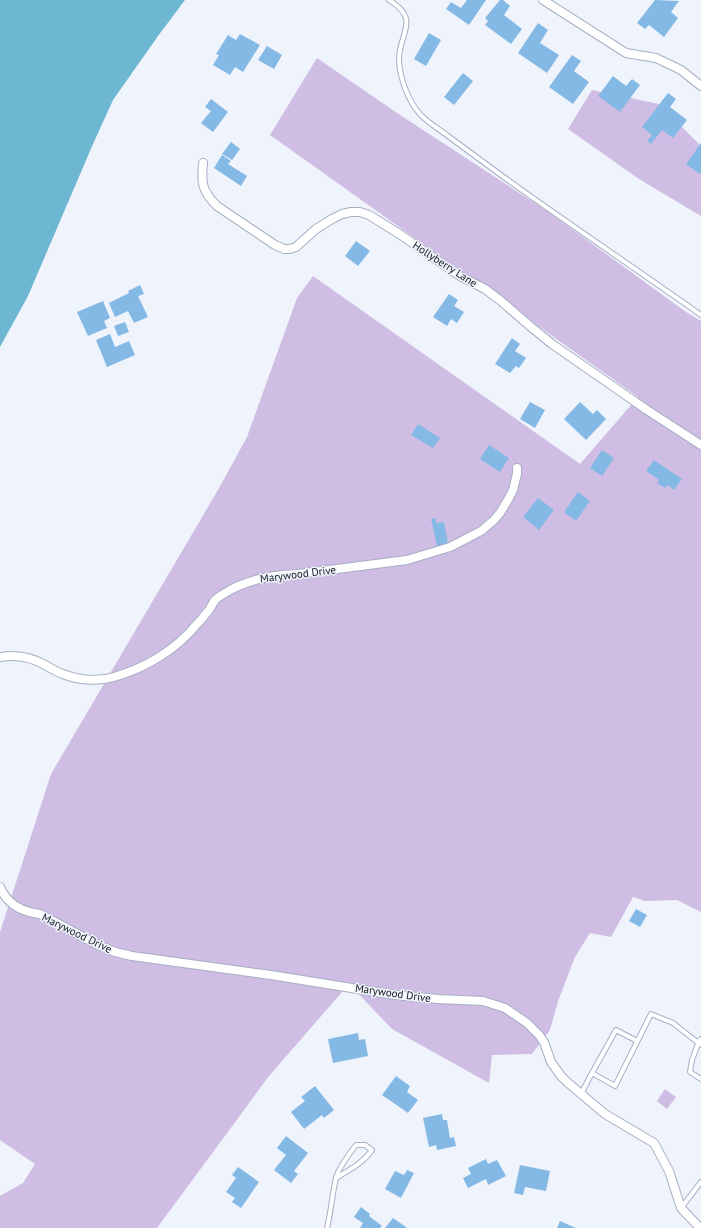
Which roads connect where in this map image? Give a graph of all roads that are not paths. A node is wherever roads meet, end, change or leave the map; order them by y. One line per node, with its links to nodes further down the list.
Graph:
1 (389, 0): 5 (lane)
2 (543, 0): 3 (street)
3 (701, 86)
4 (203, 163): 6 (street, Hollyberry Lane)
5 (701, 315)
6 (701, 445)
7 (517, 468): 8 (street, Marywood Drive)
8 (0, 657)
9 (0, 887): 14 (street, Marywood Drive)
10 (637, 1041): 11 (lane); 12 (lane); 12 (lane)
11 (700, 1042): 13 (lane)
12 (592, 1073): 14 (lane)
13 (701, 1079)
14 (581, 1094): 17 (street, Marywood Drive)
15 (336, 1178): 15 (lane); 18 (lane)
16 (701, 1182): 17 (lane)
17 (681, 1208): 19 (street, Marywood Drive)
18 (327, 1228)
19 (700, 1228)

